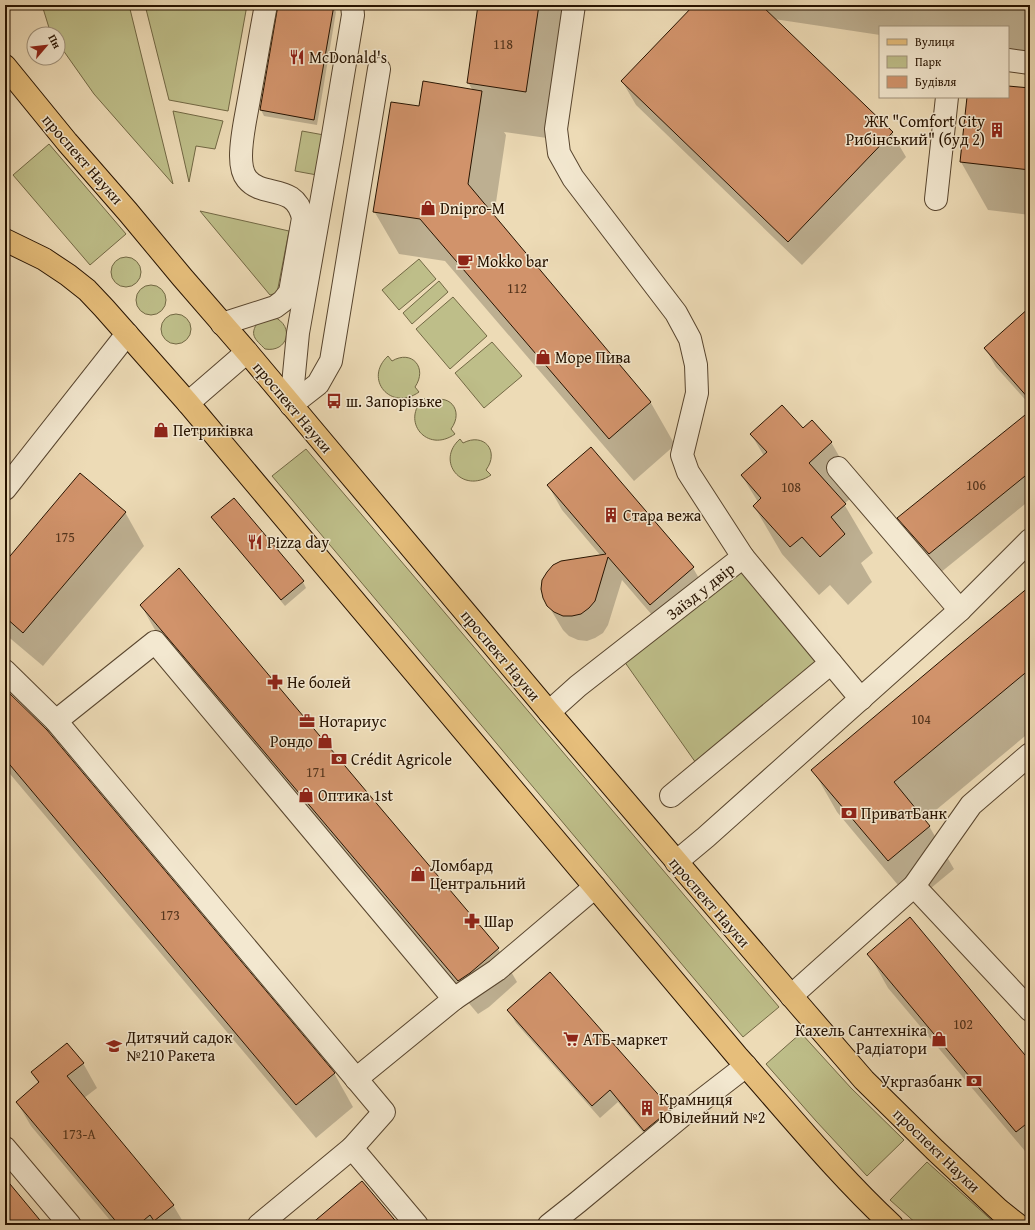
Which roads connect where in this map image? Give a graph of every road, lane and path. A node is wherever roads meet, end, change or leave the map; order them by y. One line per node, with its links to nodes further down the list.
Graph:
1 (266, 5): 11 (street)
2 (352, 5): 15 (street)
3 (574, 5): 20 (street, Заїзд у двір)
4 (1009, 60): 5 (street)
5 (1030, 63)
6 (5, 66): 11 (main road, проспект Науки)
7 (379, 69): 15 (street)
8 (947, 98): 9 (street)
9 (936, 199)
10 (5, 240): 12 (main road)
11 (222, 324): 13 (main road, проспект Науки)
12 (127, 334): 14 (main road); 16 (street)
13 (247, 352): 14 (street); 15 (main road, проспект Науки)
14 (188, 403): 31 (main road)
15 (291, 405): 25 (main road, проспект Науки)
16 (13, 465): 18 (street)
17 (838, 468): 21 (street)
18 (5, 489)
19 (1030, 540): 21 (street)
20 (743, 557): 22 (street); 25 (street, Заїзд у двір)
21 (960, 610): 24 (street)
22 (831, 663): 24 (street); 28 (street)
23 (5, 671): 26 (street)
24 (861, 699): 29 (street)
25 (549, 712): 29 (main road, проспект Науки)
26 (56, 721): 33 (street); 36 (street)
27 (1030, 754): 30 (street)
28 (671, 796)
29 (676, 862): 32 (main road, проспект Науки)
30 (914, 886): 32 (street); 34 (street)
31 (595, 887): 33 (street); 35 (main road)
32 (791, 996): 44 (main road, проспект Науки)
33 (454, 999): 36 (street)
34 (1030, 1010)
35 (746, 1066): 42 (street); 43 (main road)
36 (356, 1079): 38 (street)
37 (5, 1148): 39 (street)
38 (352, 1148): 40 (street); 41 (street)
39 (70, 1225)
40 (259, 1225)
41 (417, 1225)
42 (549, 1225)
43 (892, 1225)
44 (1018, 1225)

